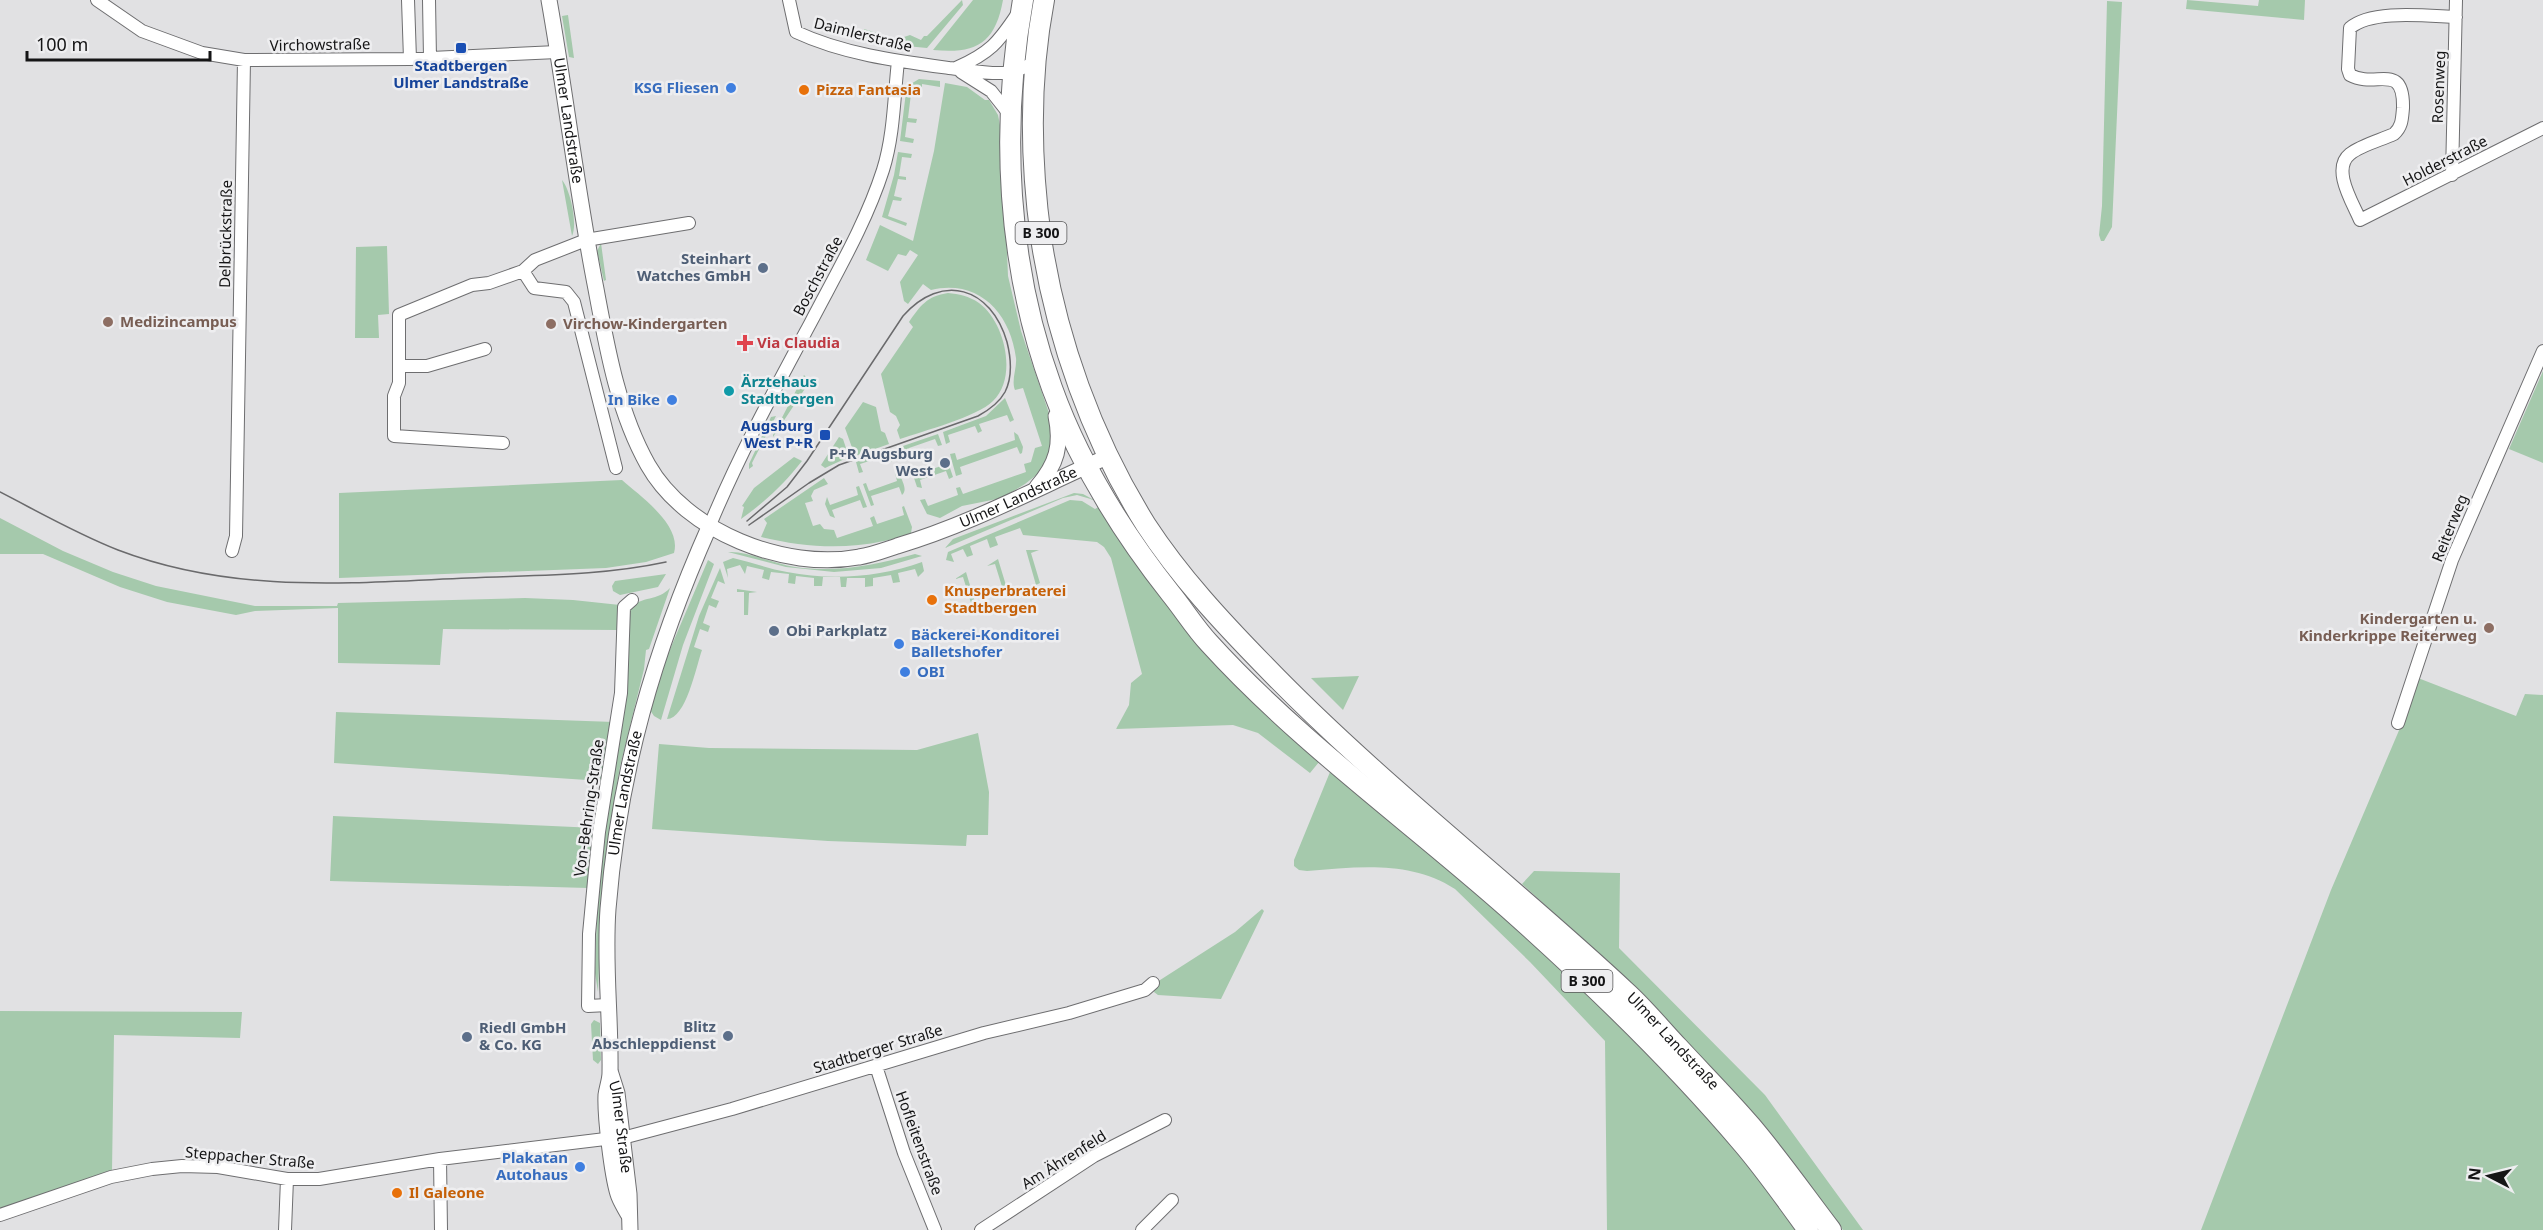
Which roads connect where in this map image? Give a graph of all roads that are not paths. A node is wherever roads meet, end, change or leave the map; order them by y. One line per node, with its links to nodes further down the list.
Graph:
1 (97, 0): 13 (street, Virchowstraße)
2 (408, 0): 12 (street)
3 (429, 0): 11 (street)
4 (549, 0): 10 (street, Ulmer Landstraße)
5 (789, 0): 14 (street, Daimlerstraße)
6 (1044, 0): 15 (main road, B 300)
7 (2456, 0): 9 (street, Rosenweg)
8 (1023, 4): 16 (street); 17 (main road, B 300)
9 (2456, 17): 20 (street, Rosenweg); 20 (street, Holderstraße)
10 (557, 52): 11 (street, Virchowstraße); 22 (street, Ulmer Landstraße)
11 (429, 58): 12 (street, Virchowstraße)
12 (410, 59): 13 (street, Virchowstraße)
13 (244, 60): 34 (street, Delbrückstraße)
14 (898, 62): 16 (street, Daimlerstraße); 33 (street, Boschstraße)
15 (1035, 62): 17 (street, Daimlerstraße); 29 (main road, B 300)
16 (955, 68): 17 (street, Daimlerstraße); 18 (street, Daimlerstraße)
17 (1014, 71): 18 (main road, B 300)
18 (1010, 115): 27 (main road, B 300)
19 (2543, 128): 20 (street, Holderstraße)
20 (2452, 175)
21 (689, 223): 22 (street)
22 (586, 240): 23 (street); 33 (street, Ulmer Landstraße)
23 (523, 271): 26 (street); 31 (street)
24 (485, 349): 26 (street)
25 (2543, 351): 36 (street, Reiterweg)
26 (399, 366): 28 (street)
27 (1051, 386): 30 (main road, B 300); 32 (street)
28 (503, 443)
29 (1107, 457): 30 (street, Ulmer Landstraße); 54 (main road, Ulmer Landstraße / B 300)
30 (1087, 466): 32 (street, Ulmer Landstraße); 53 (main road, B 300)
31 (616, 468)
32 (1033, 491): 33 (street, Ulmer Landstraße)
33 (710, 525): 38 (street, Ulmer Landstraße)
34 (232, 552)
35 (632, 600): 38 (street, Von-Behring-Straße)
36 (2398, 723)
37 (1153, 983): 39 (street, Stadtberger Straße)
38 (608, 1005): 40 (street, Ulmer Landstraße)
39 (876, 1066): 42 (street, Stadtberger Straße); 50 (street, Hofleitenstraße)
40 (610, 1074): 42 (street, Ulmer Straße)
41 (1164, 1120): 51 (street, Am Ährenfeld)
42 (616, 1137): 43 (street, Steppacher Straße); 49 (street, Ulmer Straße)
43 (440, 1159): 44 (street, Steppacher Straße); 48 (street)
44 (287, 1179): 46 (street, Steppacher Straße); 47 (street)
45 (1172, 1200): 52 (street)
46 (0, 1215)
47 (285, 1230)
48 (441, 1230)
49 (630, 1230)
50 (935, 1230)
51 (981, 1230)
52 (1142, 1230)
53 (1808, 1230)
54 (1831, 1230)

